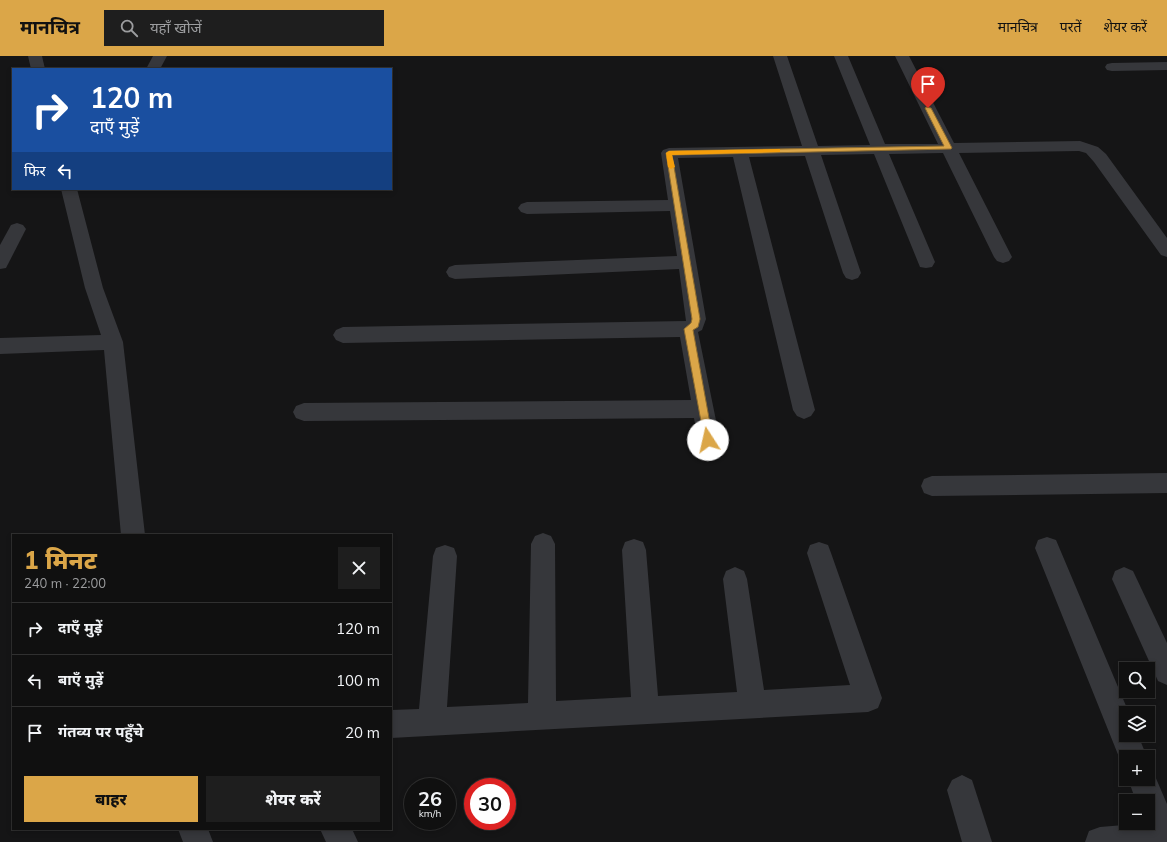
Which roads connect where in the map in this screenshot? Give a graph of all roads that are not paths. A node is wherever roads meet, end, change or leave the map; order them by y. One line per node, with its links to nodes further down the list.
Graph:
1 (35, 56): 8 (street)
2 (160, 56): 9 (street)
3 (780, 56): 12 (street)
4 (842, 56): 11 (street)
5 (902, 56): 10 (street)
6 (1167, 66): 7 (street)
7 (1112, 67)
8 (38, 68)
9 (153, 68)
10 (948, 148): 11 (street); 18 (street); 19 (street)
11 (880, 149): 12 (street); 21 (street)
12 (811, 150): 13 (street); 24 (street)
13 (740, 152): 15 (street); 30 (street)
14 (69, 190): 27 (street)
15 (678, 205): 16 (street); 20 (street)
16 (527, 208)
17 (17, 229): 22 (street)
18 (1167, 251)
19 (1003, 256)
20 (687, 262): 23 (street); 25 (street)
21 (926, 262)
22 (0, 263)
23 (455, 272)
24 (852, 272)
25 (688, 329): 26 (street); 29 (street)
26 (343, 335)
27 (113, 342): 28 (street); 35 (street)
28 (0, 346)
29 (703, 409): 31 (street); 32 (street)
30 (804, 410)
31 (304, 412)
32 (708, 440)
33 (1167, 483): 34 (street)
34 (932, 486)
35 (133, 534)
36 (543, 544): 46 (street)
37 (1047, 548): 49 (street)
38 (634, 550): 45 (street)
39 (819, 553): 44 (street)
40 (445, 556): 47 (street)
41 (735, 579): 44 (street)
42 (1124, 579): 43 (street)
43 (1167, 672)
44 (752, 704): 45 (street)
45 (645, 710): 46 (street)
46 (542, 716): 47 (street)
47 (432, 721): 48 (street)
48 (392, 724)
49 (1130, 750)
50 (1143, 786): 54 (street)
51 (962, 790): 57 (street)
52 (193, 830): 55 (street)
53 (337, 830): 56 (street)
54 (1154, 838): 58 (street)
55 (198, 842)
56 (343, 842)
57 (977, 842)
58 (1100, 842)

